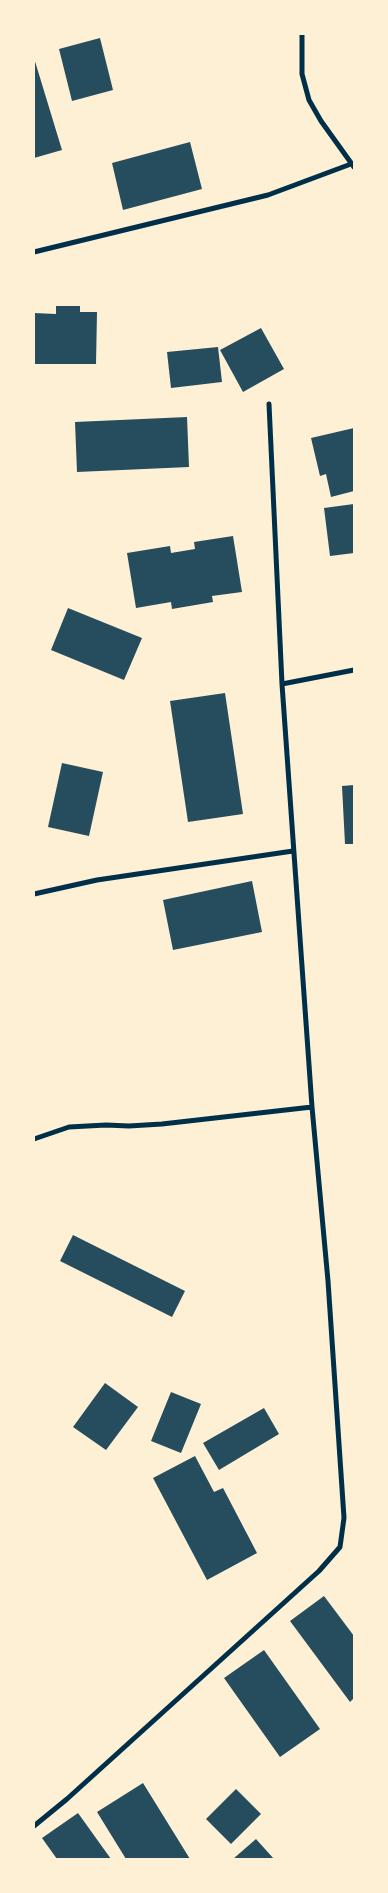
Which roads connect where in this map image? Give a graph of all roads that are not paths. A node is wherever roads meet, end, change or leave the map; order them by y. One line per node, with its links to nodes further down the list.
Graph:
1 (302, 34): 2 (street)
2 (353, 165): 3 (street)
3 (34, 252)
4 (269, 404): 6 (street)
5 (354, 670): 6 (street)
6 (282, 684): 7 (street)
7 (293, 851): 8 (street); 9 (street)
8 (34, 894)
9 (312, 1107): 10 (street); 11 (street)
10 (34, 1139)
11 (34, 1826)

